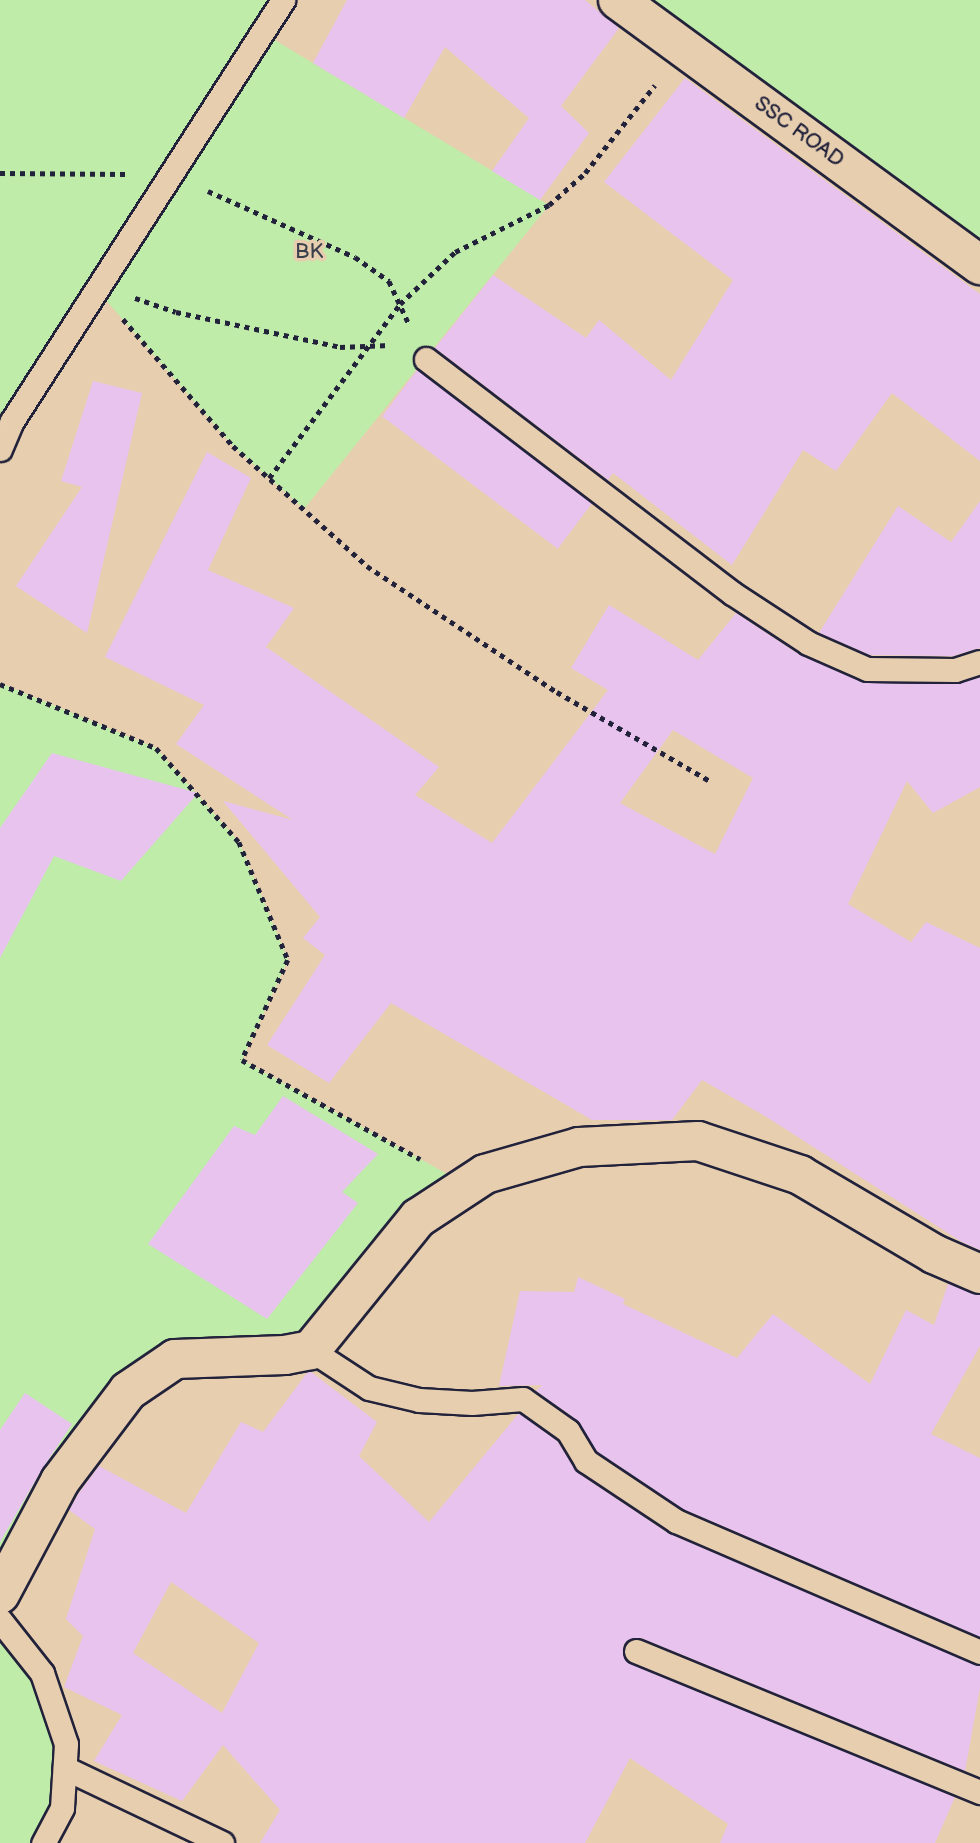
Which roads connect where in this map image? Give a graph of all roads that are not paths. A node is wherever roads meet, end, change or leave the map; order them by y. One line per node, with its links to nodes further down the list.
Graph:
1 (283, 0): 5 (lane)
2 (618, 0): 3 (street, SSC ROAD)
3 (980, 265)
4 (426, 359): 6 (lane)
5 (0, 449)
6 (980, 662)
7 (980, 1274): 8 (street)
8 (311, 1350): 9 (street); 12 (lane)
9 (0, 1594)
10 (0, 1620): 13 (lane)
11 (636, 1651): 14 (lane)
12 (980, 1652)
13 (65, 1768): 15 (lane); 16 (lane)
14 (980, 1792)
15 (43, 1843)
16 (222, 1843)

